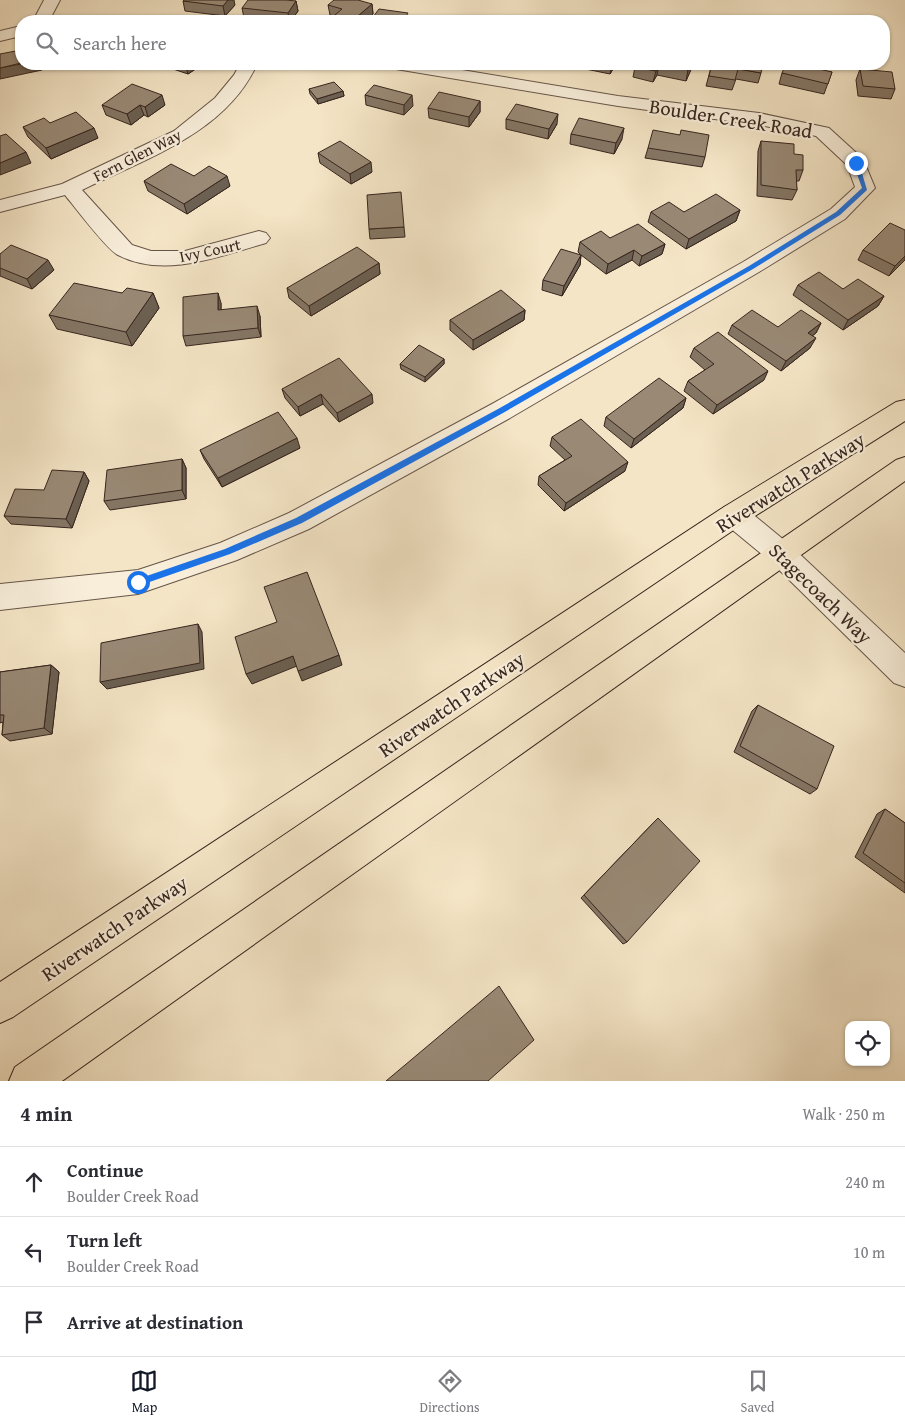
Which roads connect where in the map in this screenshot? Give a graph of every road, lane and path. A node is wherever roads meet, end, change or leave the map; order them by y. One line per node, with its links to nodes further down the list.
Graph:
1 (52, 0): 2 (street)
2 (44, 15)
3 (15, 32): 4 (street)
4 (0, 36)
5 (245, 70): 7 (street, Fern Glen Way)
6 (432, 70): 14 (street, Boulder Creek Road)
7 (69, 188): 8 (street, Fern Glen Way); 9 (street, Ivy Court)
8 (0, 206)
9 (260, 238)
10 (905, 408): 12 (main road, Riverwatch Parkway)
11 (905, 467): 13 (main road)
12 (734, 515): 13 (street, Stagecoach Way); 16 (main road, Riverwatch Parkway)
13 (780, 553): 15 (street, Stagecoach Way); 17 (main road)
14 (0, 597)
15 (905, 673)
16 (0, 1004)
17 (29, 1081)

